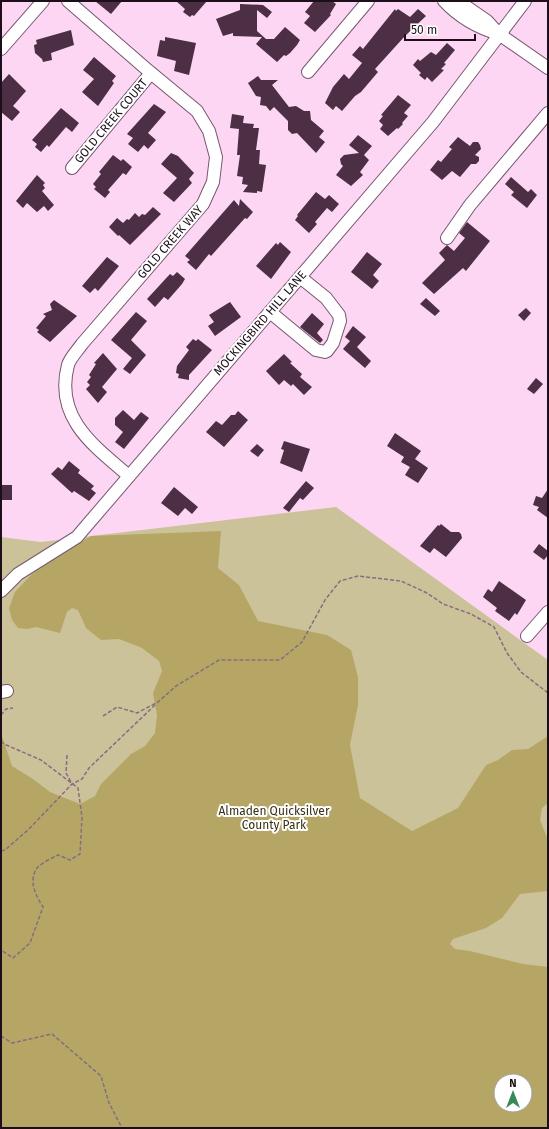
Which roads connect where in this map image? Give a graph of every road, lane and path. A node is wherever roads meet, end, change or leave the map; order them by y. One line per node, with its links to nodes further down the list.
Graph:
1 (43, 1): 8 (street)
2 (68, 1): 11 (street, GOLD CREEK WAY)
3 (368, 1): 10 (street)
4 (444, 1): 7 (street)
5 (458, 1): 7 (street)
6 (525, 1): 7 (street, MOCKINGBIRD HILL LANE)
7 (499, 34): 9 (street); 15 (street, MOCKINGBIRD HILL LANE)
8 (1, 49)
9 (548, 68)
10 (308, 72)
11 (151, 73): 13 (street, GOLD CREEK COURT); 17 (street, GOLD CREEK WAY)
12 (548, 113): 14 (street)
13 (72, 168)
14 (447, 238)
15 (300, 277): 16 (street, MOCKINGBIRD HILL LANE); 16 (street)
16 (270, 312): 17 (street, MOCKINGBIRD HILL LANE)
17 (129, 476): 18 (street, MOCKINGBIRD HILL LANE)
18 (1, 591)
19 (548, 612): 20 (street)
20 (526, 636)
21 (548, 693): 22 (path)
22 (158, 702): 25 (path); 28 (path)
23 (13, 708): 24 (path)
24 (1, 715)
25 (103, 716)
26 (1, 741): 28 (path)
27 (67, 755): 28 (path)
28 (72, 784): 29 (path); 30 (path)
29 (1, 851)
30 (1, 950)
31 (1, 1036): 32 (path)
32 (122, 1128)
33 (174, 1128): 34 (path)
34 (177, 1128)

